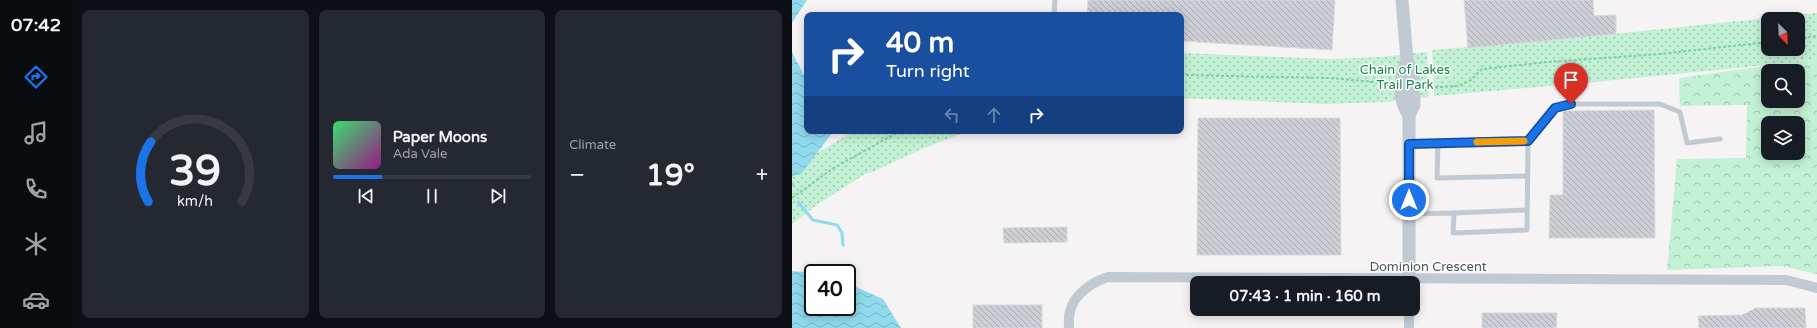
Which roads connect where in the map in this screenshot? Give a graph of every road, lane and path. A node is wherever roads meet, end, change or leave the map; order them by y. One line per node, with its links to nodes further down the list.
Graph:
1 (1055, 0): 3 (lane)
2 (1402, 0): 8 (street)
3 (1054, 12)
4 (1817, 36): 5 (path)
5 (1805, 37)
6 (1761, 43): 8 (path)
7 (1184, 75): 8 (path)
8 (1408, 89): 13 (street)
9 (895, 134): 15 (path)
10 (1720, 138): 11 (lane)
11 (1528, 141): 12 (lane); 14 (lane)
12 (1438, 143): 13 (lane); 14 (lane)
13 (1409, 144): 18 (street)
14 (1528, 176): 16 (lane)
15 (792, 198)
16 (1527, 210): 17 (lane); 17 (lane)
17 (1454, 213): 18 (lane)
18 (1409, 214): 19 (street)
19 (1409, 276)
20 (1190, 278): 24 (street, Dominion Crescent)
21 (1420, 281): 22 (street, Dominion Crescent)
22 (1817, 288)
23 (1409, 316): 25 (street)
24 (1069, 328)
25 (1409, 328)

